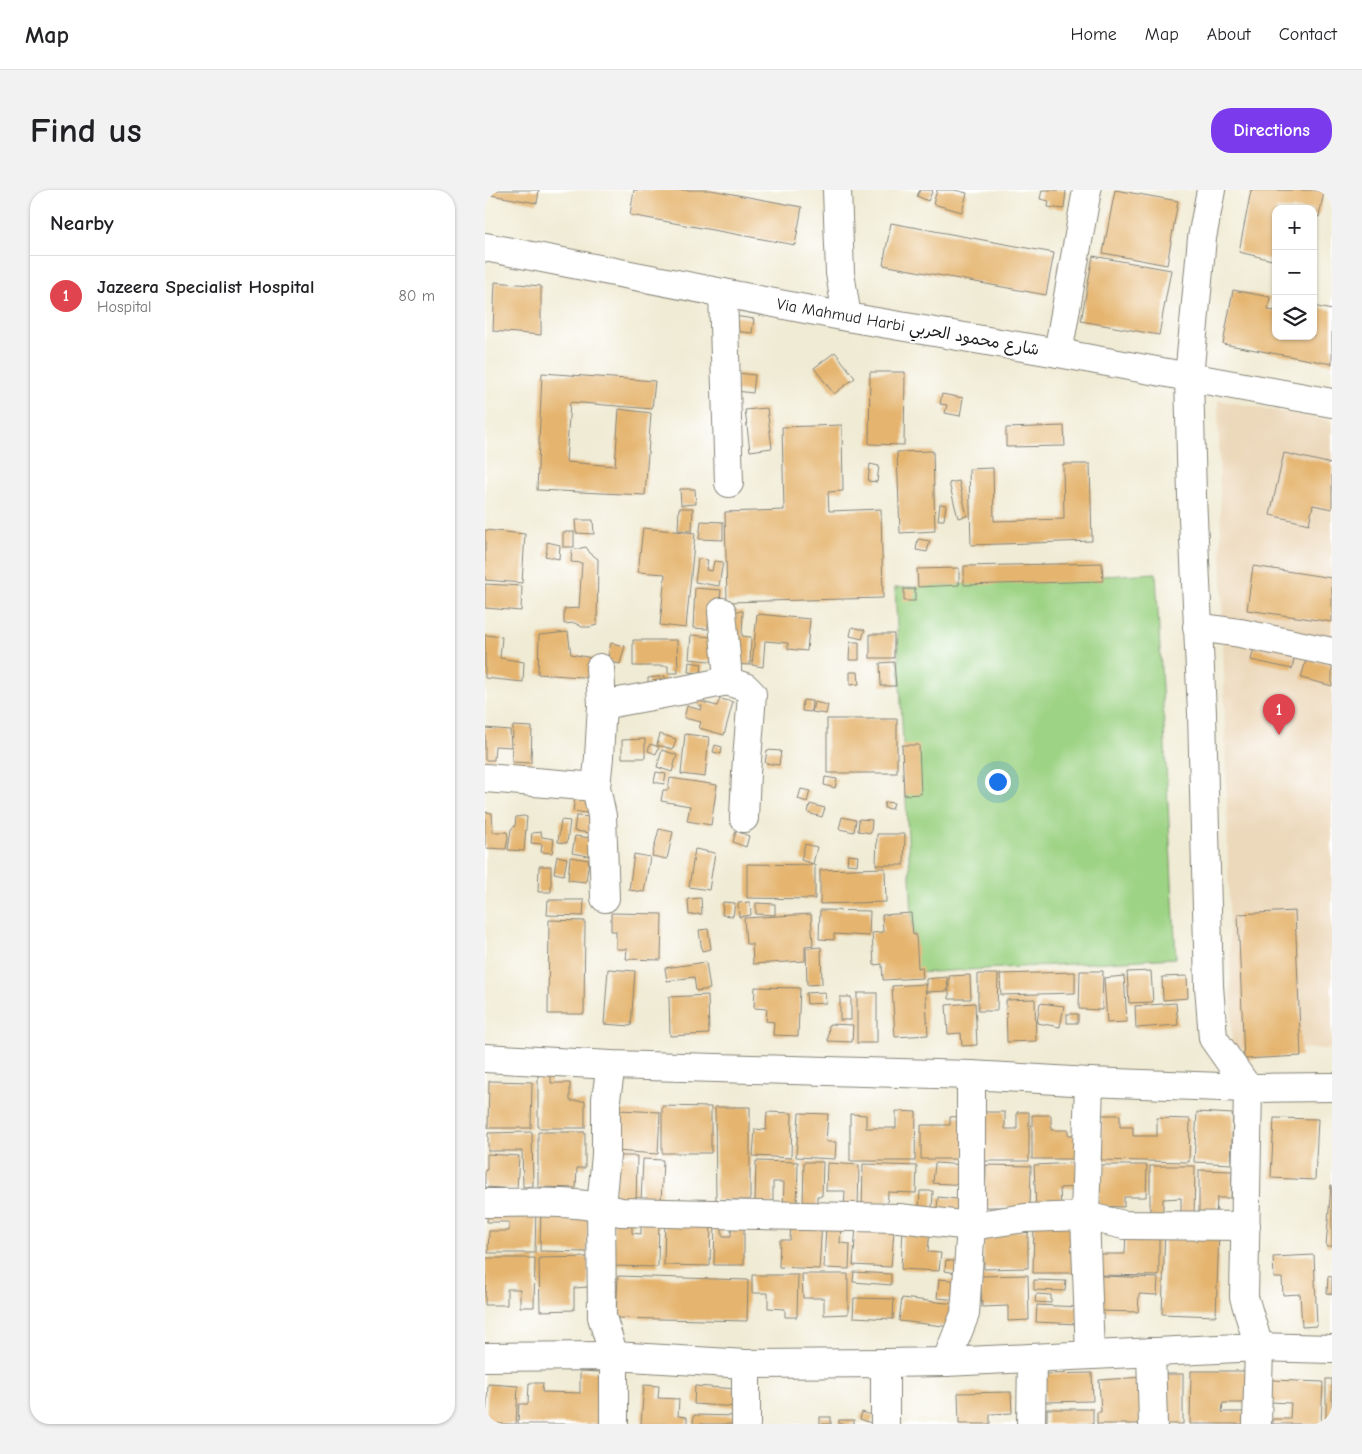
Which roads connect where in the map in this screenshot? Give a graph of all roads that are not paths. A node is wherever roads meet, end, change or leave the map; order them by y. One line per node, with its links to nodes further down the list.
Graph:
1 (1087, 190): 7 (street)
2 (1211, 190): 8 (street)
3 (833, 191): 6 (street)
4 (485, 247): 5 (street, Via Mahmud Harbi شارع محمود الحربي)
5 (723, 293): 6 (street, Via Mahmud Harbi شارع محمود الحربي); 10 (street)
6 (847, 317): 7 (street, Via Mahmud Harbi شارع محمود الحربي)
7 (1059, 353): 8 (street, Via Mahmud Harbi شارع محمود الحربي)
8 (1189, 377): 9 (street, Via Mahmud Harbi شارع محمود الحربي); 12 (street)
9 (1332, 403)
10 (729, 483)
11 (722, 612): 15 (street)
12 (1197, 627): 13 (street); 26 (street)
13 (1332, 652)
14 (600, 668): 16 (street)
15 (727, 681): 16 (street); 19 (street)
16 (602, 705): 18 (street)
17 (485, 778): 18 (street)
18 (596, 787): 20 (street)
19 (744, 818)
20 (605, 898)
21 (485, 1058): 22 (street)
22 (611, 1065): 23 (street); 28 (street)
23 (971, 1075): 24 (street); 30 (street)
24 (1089, 1082): 26 (street); 29 (street)
25 (1332, 1087): 26 (street)
26 (1248, 1088): 31 (street)
27 (485, 1203): 28 (street)
28 (601, 1206): 30 (street); 36 (street)
29 (1085, 1216): 30 (street); 31 (street); 35 (street)
30 (971, 1226): 39 (street)
31 (1246, 1226): 32 (street)
32 (1259, 1347): 33 (street); 34 (street); 47 (street)
33 (1332, 1349)
34 (1151, 1352): 35 (street); 46 (street)
35 (1090, 1355): 38 (street)
36 (614, 1356): 37 (street); 41 (street); 42 (street)
37 (485, 1357)
38 (1033, 1358): 39 (street); 45 (street)
39 (946, 1362): 40 (street)
40 (885, 1363): 41 (street); 44 (street)
41 (746, 1364): 43 (street)
42 (613, 1424)
43 (746, 1424)
44 (885, 1424)
45 (1031, 1424)
46 (1153, 1424)
47 (1257, 1424)

